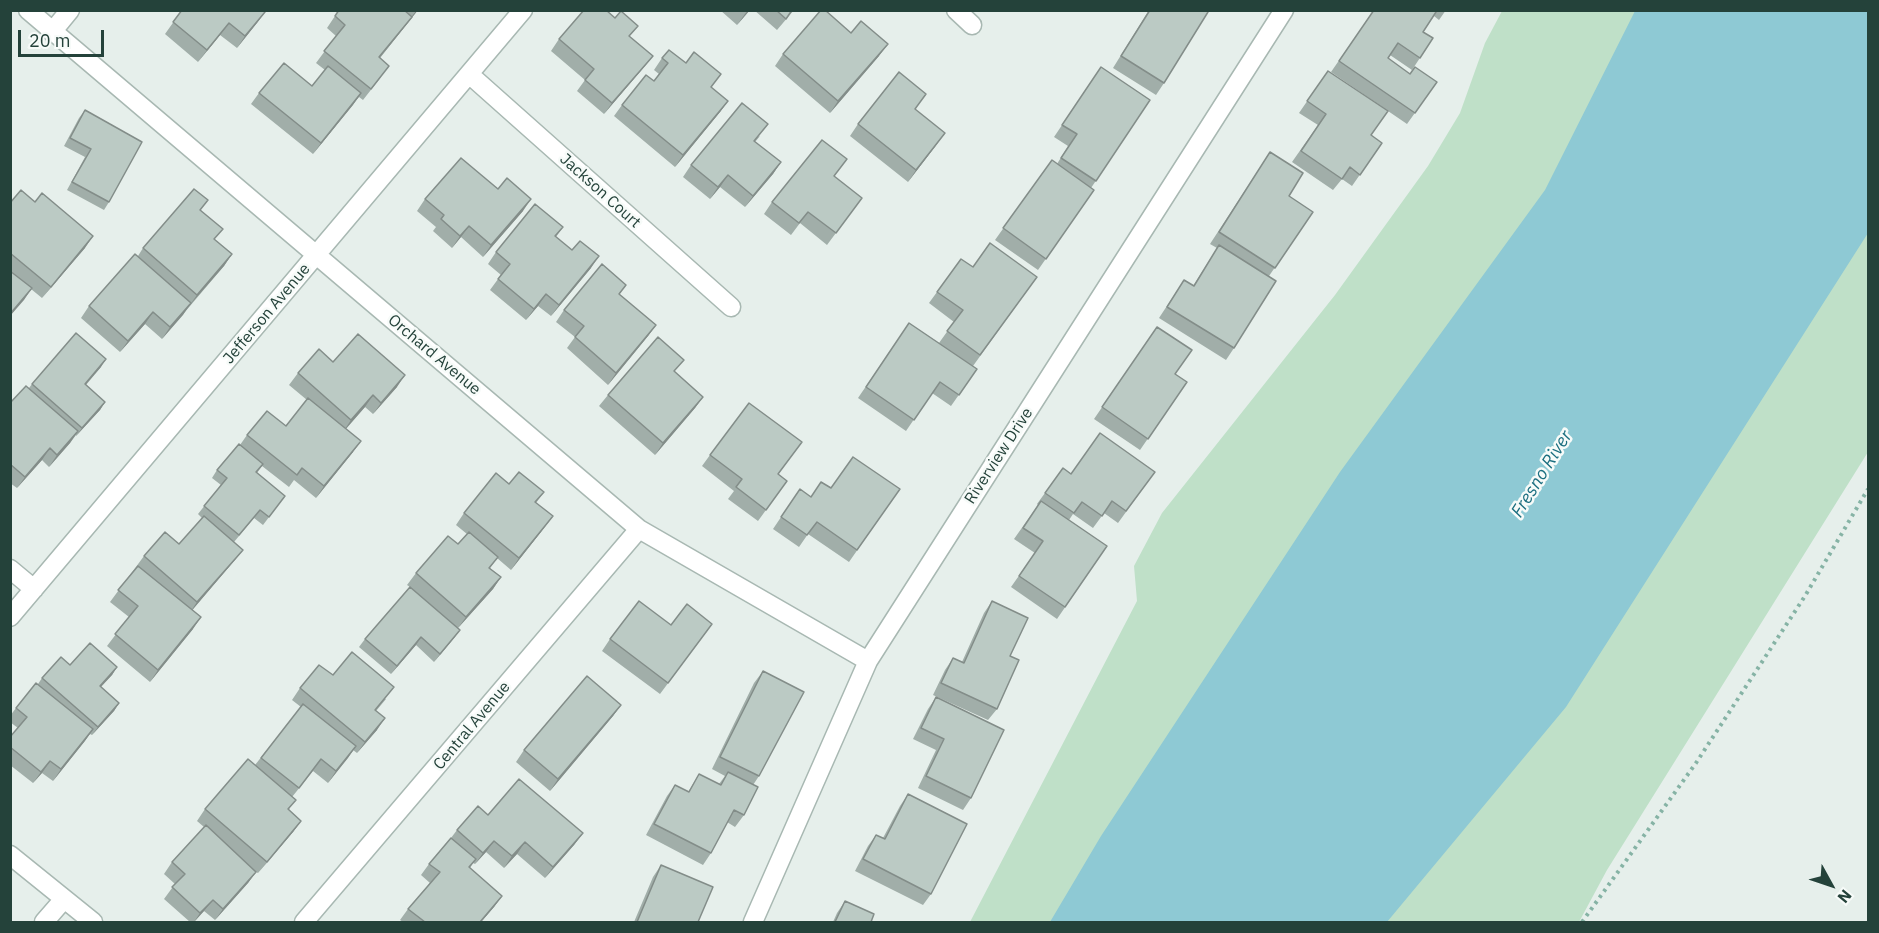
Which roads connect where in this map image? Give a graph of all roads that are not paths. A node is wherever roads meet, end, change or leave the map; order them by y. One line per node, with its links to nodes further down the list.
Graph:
1 (28, 10): 7 (street, Orchard Avenue)
2 (70, 10): 7 (street)
3 (523, 10): 8 (street, Jefferson Avenue)
4 (956, 10): 6 (street)
5 (1284, 10): 15 (street, Riverview Drive)
6 (972, 25)
7 (52, 32): 9 (street, Orchard Avenue)
8 (469, 74): 9 (street, Jefferson Avenue); 10 (street, Jackson Court)
9 (317, 255): 11 (street, Orchard Avenue); 13 (street, Jefferson Avenue)
10 (731, 307)
11 (639, 529): 15 (street, Orchard Avenue); 20 (street, Central Avenue)
12 (10, 569): 13 (street)
13 (34, 589): 14 (street, Jefferson Avenue)
14 (10, 617)
15 (868, 661): 21 (street, Riverview Drive)
16 (10, 855): 17 (street)
17 (64, 899): 18 (street); 19 (street)
18 (44, 922)
19 (93, 922)
20 (304, 922)
21 (753, 922)

